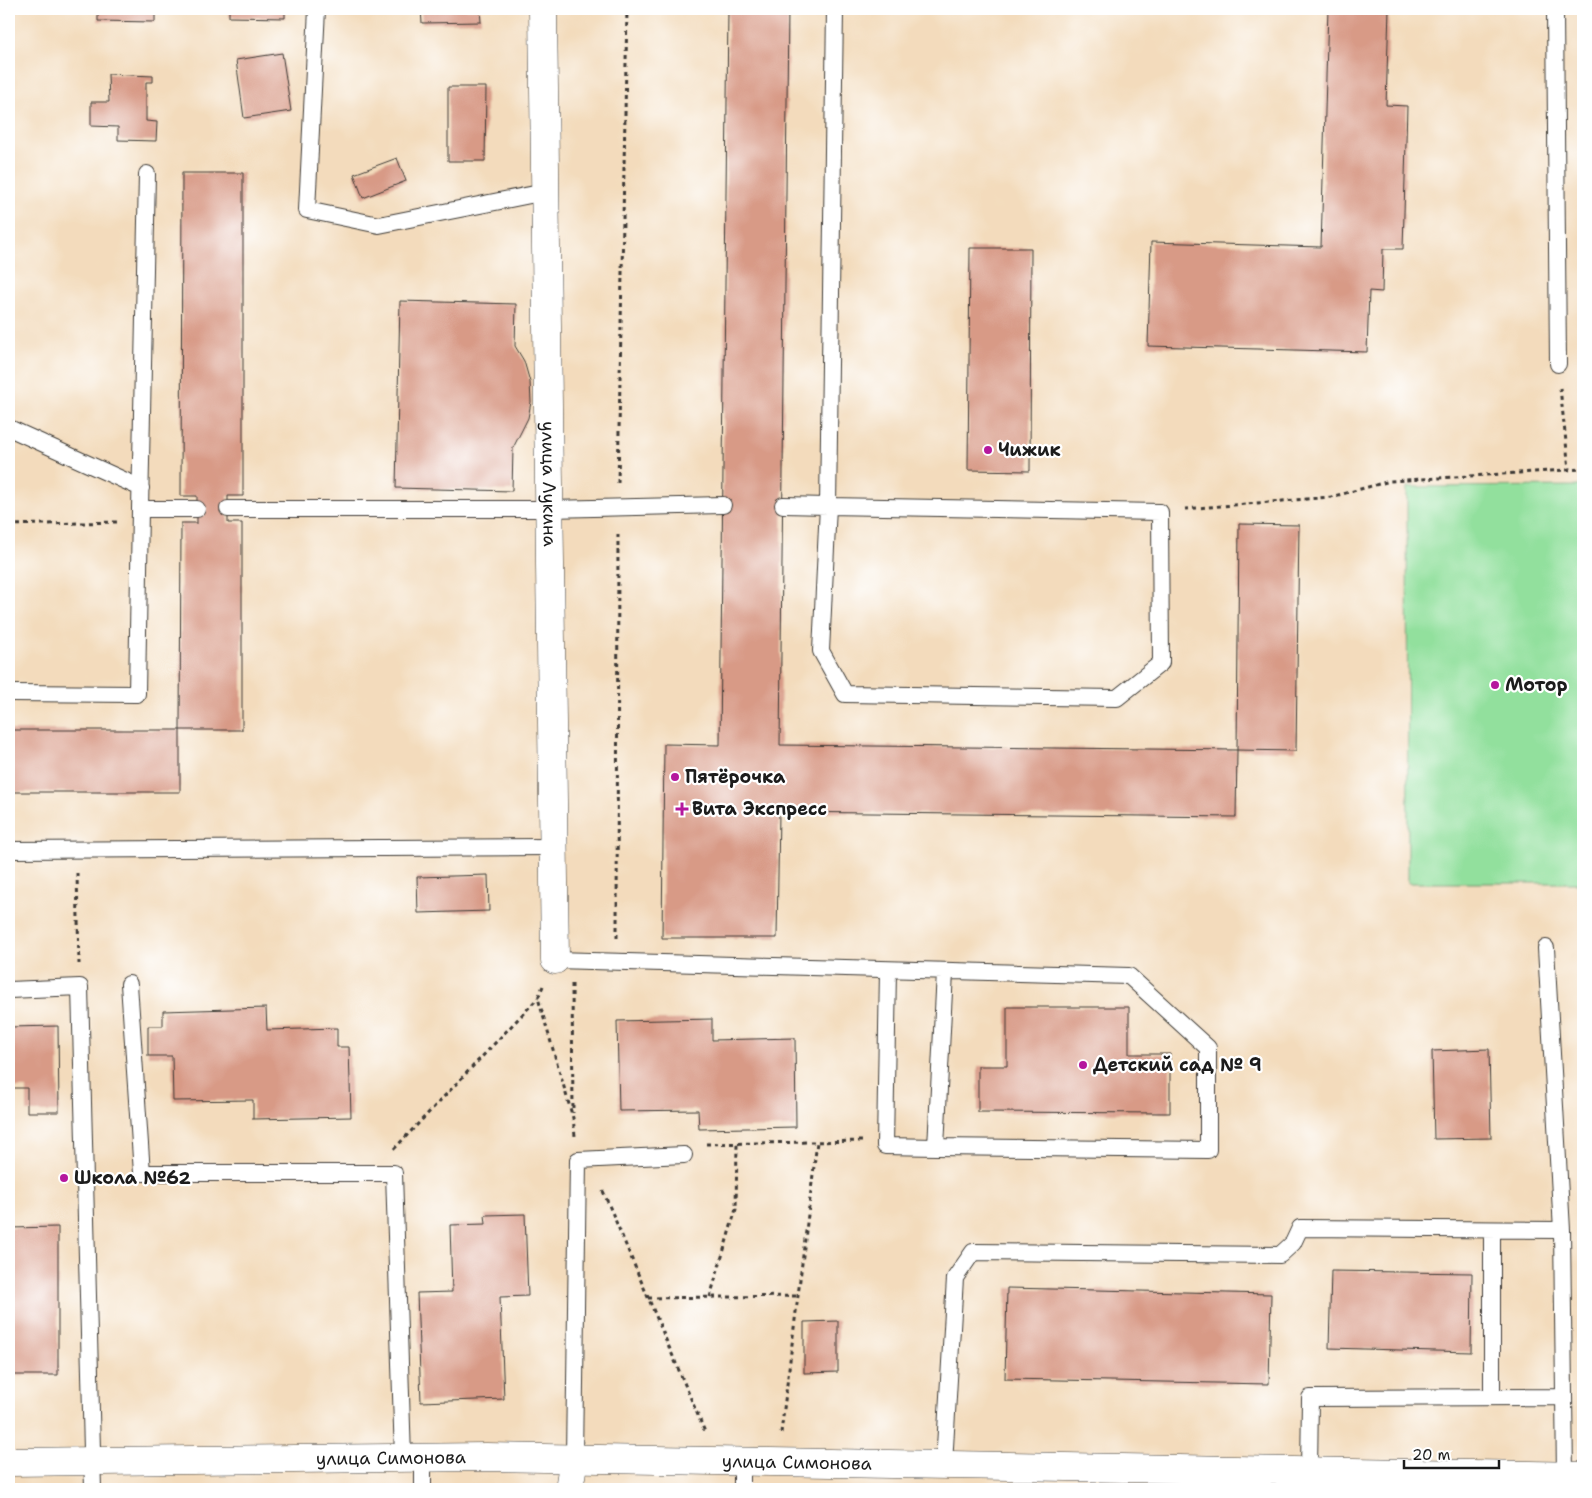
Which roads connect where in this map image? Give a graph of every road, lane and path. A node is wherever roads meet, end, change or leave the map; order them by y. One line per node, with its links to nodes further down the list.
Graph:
1 (317, 9): 6 (lane)
2 (543, 9): 6 (street, улица Лукина)
3 (835, 9): 14 (lane)
4 (1555, 9): 7 (lane)
5 (147, 174): 11 (lane)
6 (545, 192): 17 (street, улица Лукина)
7 (1558, 364): 9 (path)
8 (9, 428): 11 (lane)
9 (1569, 469): 10 (path); 18 (path)
10 (1583, 469)
11 (140, 488): 19 (lane)
12 (723, 505): 17 (lane)
13 (782, 505): 14 (lane)
14 (828, 506): 18 (lane); 18 (lane)
15 (197, 509): 19 (lane)
16 (228, 509): 17 (lane)
17 (550, 509): 22 (street, улица Лукина)
18 (1160, 512)
19 (140, 515): 20 (path); 21 (lane)
20 (9, 525)
21 (9, 693)
22 (554, 847): 24 (lane); 26 (street, улица Лукина)
23 (9, 850): 24 (lane)
24 (76, 850): 30 (path)
25 (1546, 948): 42 (lane)
26 (564, 960): 27 (lane); 32 (path); 33 (path)
27 (888, 970): 28 (lane); 34 (lane)
28 (945, 972): 37 (lane); 37 (lane)
29 (129, 984): 40 (lane)
30 (80, 987): 31 (lane); 53 (lane)
31 (9, 990)
32 (538, 998): 33 (path); 40 (path)
33 (573, 1118): 39 (path)
34 (885, 1141): 35 (path); 37 (lane)
35 (817, 1142): 36 (path); 43 (path)
36 (737, 1143): 38 (path); 45 (path)
37 (936, 1147)
38 (684, 1155): 39 (lane)
39 (584, 1159): 44 (path); 51 (lane)
40 (371, 1173): 50 (lane)
41 (1492, 1230): 42 (lane); 47 (lane); 55 (lane)
42 (1562, 1230): 46 (lane)
43 (798, 1296): 45 (path); 49 (path)
44 (648, 1298): 45 (path); 48 (path)
45 (710, 1298)
46 (1563, 1397): 47 (lane); 57 (lane)
47 (1492, 1398): 56 (lane)
48 (708, 1440)
49 (780, 1441)
50 (413, 1458): 51 (street, улица Симонова); 53 (street, улица Симонова); 59 (lane)
51 (574, 1458): 52 (street, улица Симонова); 60 (street)
52 (742, 1460): 55 (street, улица Симонова); 61 (lane)
53 (92, 1461): 54 (street, улица Симонова); 58 (lane)
54 (9, 1462)
55 (944, 1464): 56 (street, улица Симонова)
56 (1309, 1471): 57 (street, улица Симонова)
57 (1574, 1476)
58 (93, 1489)
59 (423, 1489)
60 (569, 1489)
61 (742, 1489)

